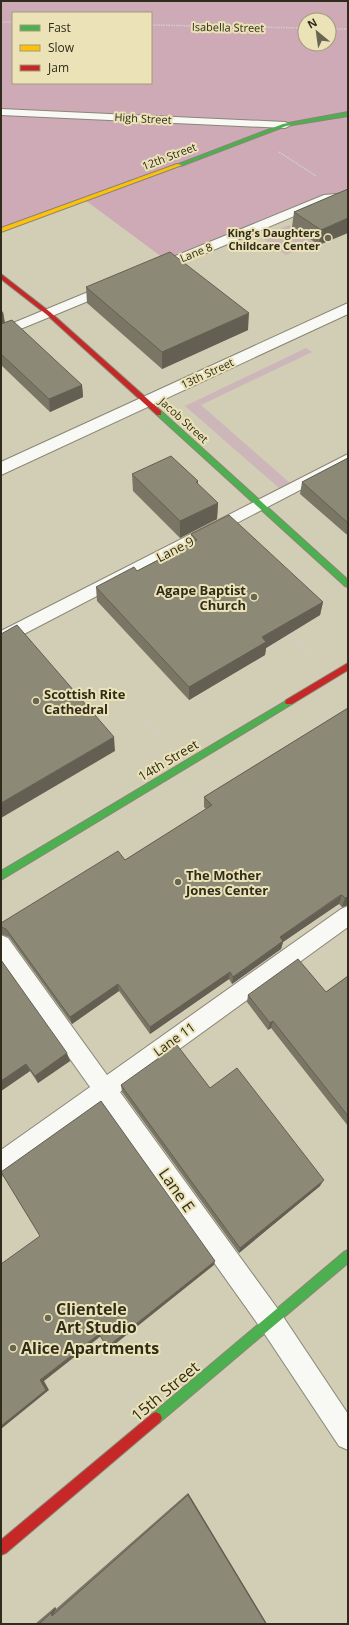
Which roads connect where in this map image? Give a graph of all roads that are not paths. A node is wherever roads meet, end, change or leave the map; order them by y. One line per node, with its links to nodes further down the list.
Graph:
1 (1, 112): 3 (lane, High Street)
2 (348, 114): 3 (street, 12th Street)
3 (285, 125): 5 (street, 12th Street)
4 (348, 196): 6 (lane, Lane 8)
5 (1, 230)
6 (141, 275)
7 (1, 276): 10 (street, Jacob Street)
8 (120, 284): 10 (lane)
9 (348, 308): 12 (street, 13th Street)
10 (48, 313): 11 (lane); 12 (street, Jacob Street)
11 (1, 332)
12 (146, 402): 14 (street, 13th Street); 15 (street, Jacob Street)
13 (348, 459): 15 (lane, Lane 9)
14 (1, 469)
15 (260, 505): 16 (street, Jacob Street); 17 (lane, Lane 9)
16 (348, 584)
17 (1, 640)
18 (348, 666): 19 (street, 14th Street)
19 (1, 876)
20 (348, 914): 22 (lane, Lane 11)
21 (1, 945): 22 (lane, Lane E)
22 (105, 1089): 23 (lane, Lane 11); 25 (lane, Lane E)
23 (1, 1164)
24 (348, 1256): 25 (street, 15th Street)
25 (271, 1321): 26 (lane, Lane E); 27 (street, 15th Street)
26 (348, 1437)
27 (1, 1548)

